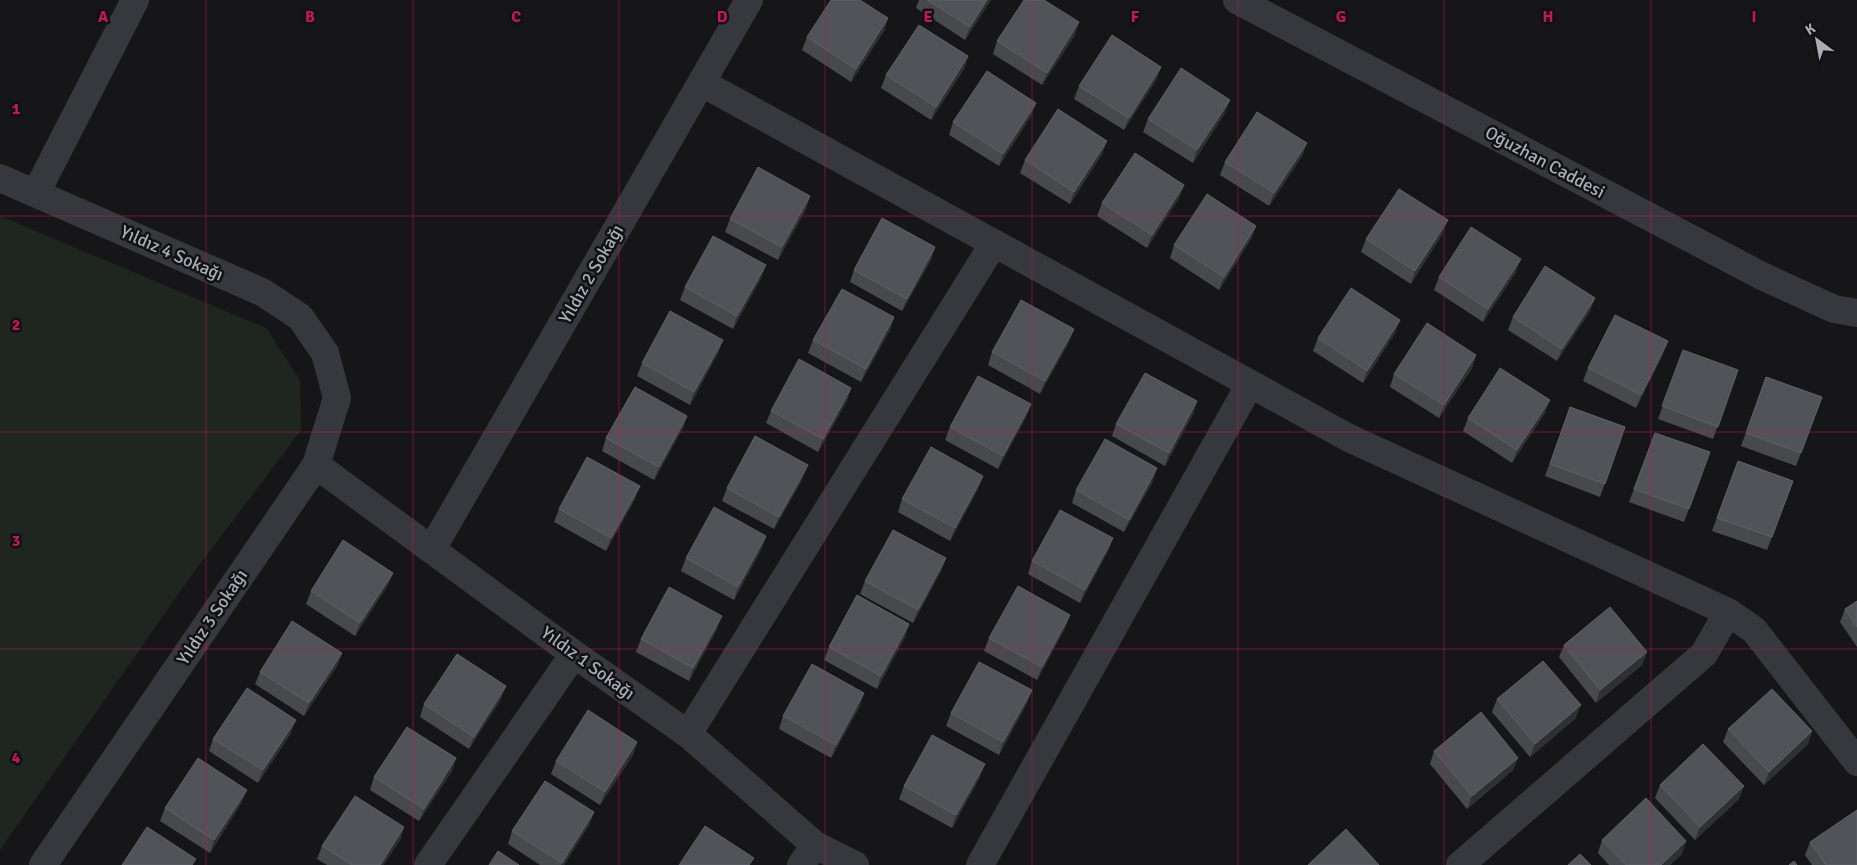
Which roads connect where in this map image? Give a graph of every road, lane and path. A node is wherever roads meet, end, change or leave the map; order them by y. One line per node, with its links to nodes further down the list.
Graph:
1 (135, 0): 6 (street)
2 (749, 0): 4 (street, Yıldız 2 Sokağı)
3 (1237, 0): 8 (street, Oğuzhan Caddesi)
4 (702, 83): 7 (street); 12 (street, Yıldız 2 Sokağı)
5 (0, 178): 6 (street, Yıldız 4 Sokağı)
6 (36, 193): 9 (street, Yıldız 4 Sokağı)
7 (994, 243): 10 (street); 15 (street)
8 (1857, 313)
9 (325, 353): 11 (street, Yıldız 3 Sokağı)
10 (1250, 384): 13 (street); 21 (street)
11 (316, 465): 12 (street, Yıldız 1 Sokağı); 18 (street, Yıldız 3 Sokağı)
12 (432, 548): 14 (street, Yıldız 1 Sokağı)
13 (1728, 612): 16 (street); 22 (street)
14 (574, 654): 15 (street, Yıldız 1 Sokağı); 19 (street)
15 (688, 734): 17 (street, Yıldız 1 Sokağı)
16 (1857, 762)
17 (808, 855): 20 (street, Yıldız 1 Sokağı)
18 (43, 865)
19 (428, 865)
20 (855, 865)
21 (980, 865)
22 (1460, 865)

